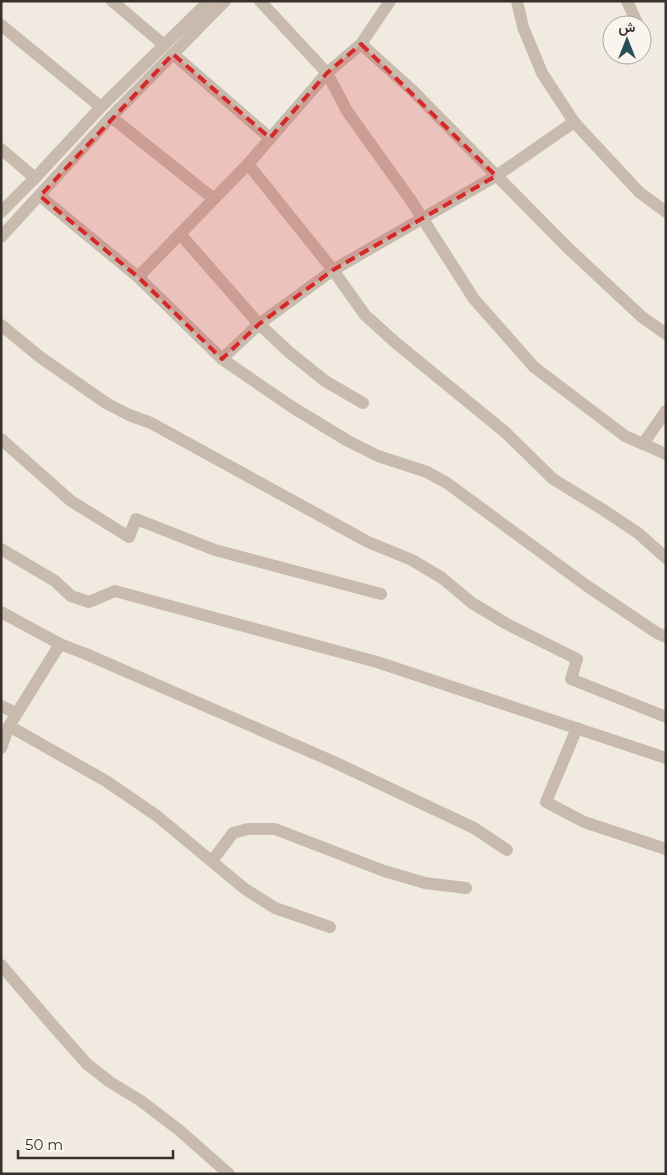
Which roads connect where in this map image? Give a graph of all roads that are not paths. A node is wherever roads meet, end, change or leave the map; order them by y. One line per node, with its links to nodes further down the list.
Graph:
1 (112, 1): 11 (street)
2 (209, 1): 11 (street)
3 (225, 1): 11 (street)
4 (260, 1): 12 (street)
5 (390, 1): 10 (street)
6 (517, 1): 15 (street)
7 (627, 1): 8 (street)
8 (633, 15)
9 (1, 25): 13 (street)
10 (361, 44): 12 (street); 19 (street)
11 (169, 50): 13 (street); 14 (street); 16 (street)
12 (327, 73): 16 (street); 25 (street)
13 (101, 107): 20 (street)
14 (111, 117): 21 (street); 22 (street)
15 (574, 122): 19 (street); 24 (street)
16 (270, 138): 18 (street)
17 (1, 149): 20 (street)
18 (248, 164): 22 (street); 28 (street)
19 (496, 176): 25 (street); 32 (street)
20 (35, 178): 23 (street)
21 (40, 196): 27 (street); 29 (street)
22 (214, 199): 26 (street)
23 (1, 212)
24 (666, 212)
25 (422, 218): 28 (street); 37 (street)
26 (180, 234): 29 (street); 30 (street)
27 (1, 237)
28 (333, 270): 30 (street); 40 (street)
29 (138, 277): 33 (street)
30 (259, 324): 33 (street); 34 (street)
31 (1, 325): 47 (street)
32 (666, 334)
33 (222, 359): 43 (street)
34 (363, 403)
35 (666, 411): 37 (street)
36 (1, 439): 41 (street)
37 (642, 444): 38 (street)
38 (666, 454)
39 (1, 549): 49 (street)
40 (666, 558)
41 (381, 594)
42 (1, 612): 44 (street)
43 (666, 637)
44 (60, 644): 46 (street); 53 (street)
45 (1, 706): 46 (street)
46 (16, 713): 48 (street)
47 (666, 717)
48 (9, 726): 50 (street); 54 (street)
49 (577, 728): 51 (street); 52 (street)
50 (1, 748)
51 (666, 758)
52 (666, 849)
53 (507, 850)
54 (212, 861): 55 (street); 56 (street)
55 (466, 888)
56 (330, 927)
57 (1, 965): 58 (street)
58 (229, 1174)

